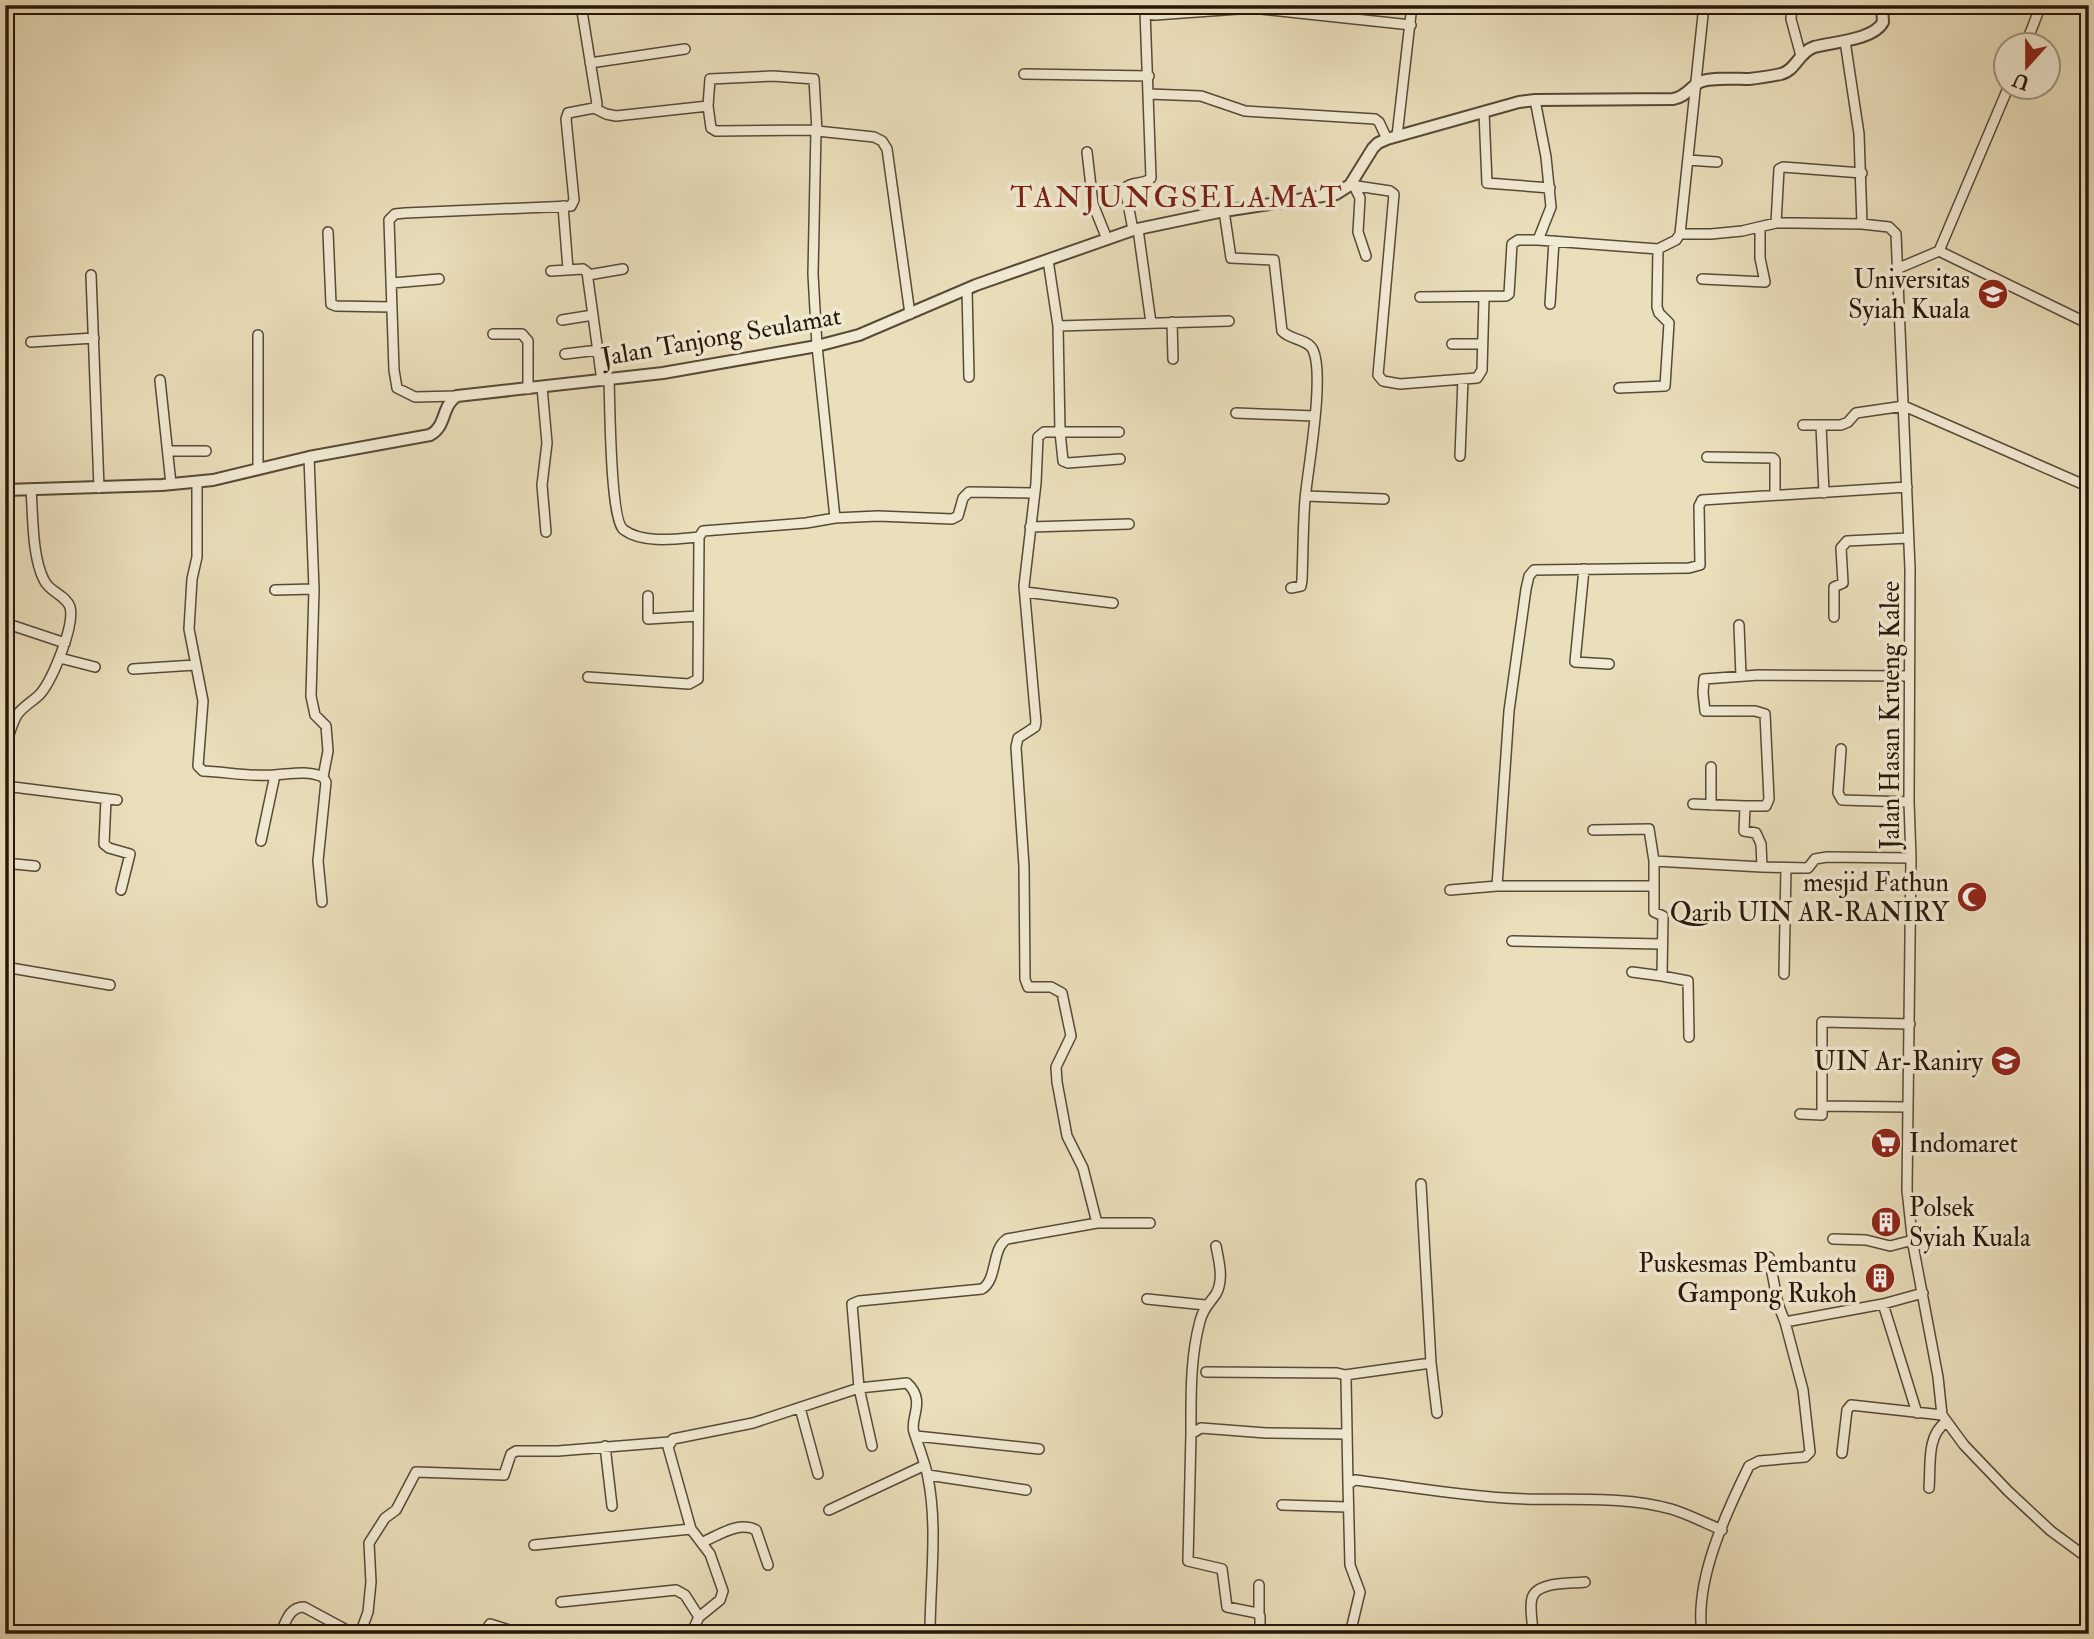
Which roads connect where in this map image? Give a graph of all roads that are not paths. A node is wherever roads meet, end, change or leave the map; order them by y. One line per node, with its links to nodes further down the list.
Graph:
1 (581, 5): 14 (street)
2 (1138, 5): 8 (street)
3 (1412, 5): 9 (street)
4 (1704, 5): 17 (street)
5 (1792, 5): 13 (street)
6 (1882, 5): 11 (street)
7 (2041, 5): 10 (street)
8 (1145, 10): 9 (street); 16 (street)
9 (1411, 25): 25 (street)
10 (2030, 32)
11 (1845, 41): 13 (street); 29 (street)
12 (685, 49): 14 (street)
13 (1801, 56): 17 (street)
14 (590, 63): 22 (street)
15 (1024, 74): 16 (street)
16 (1149, 76): 18 (street)
17 (1695, 86): 19 (street); 27 (street)
18 (1149, 94): 25 (street); 37 (street)
19 (1535, 100): 23 (street); 31 (street)
20 (2002, 102): 44 (street)
21 (708, 106): 22 (street); 24 (street); 24 (street)
22 (594, 108): 32 (street)
23 (1484, 112): 25 (street); 31 (street)
24 (816, 130): 61 (street); 75 (street)
25 (1392, 138): 30 (street)
26 (1087, 152): 40 (street)
27 (1688, 160): 28 (street); 39 (street)
28 (1717, 162)
29 (1862, 173): 34 (street); 35 (street)
30 (1352, 187): 33 (street, Jalan Tanjong Seulamat); 45 (street); 80 (street)
31 (1550, 188): 41 (street)
32 (563, 206): 48 (street); 55 (street)
33 (1224, 211): 37 (street, Jalan Tanjong Seulamat); 89 (street)
34 (1776, 223): 35 (street); 36 (street)
35 (1862, 224): 47 (street, Jalan Hasan Krueng Kalee)
36 (1760, 227): 39 (street); 54 (street)
37 (1136, 229): 40 (street, Jalan Tanjong Seulamat); 66 (street)
38 (327, 232): 60 (street)
39 (1680, 234): 43 (street)
40 (1107, 239): 46 (street, Jalan Tanjong Seulamat)
41 (1538, 240): 42 (street); 58 (street)
42 (1554, 241): 43 (street); 59 (street)
43 (1658, 249): 84 (street)
44 (1939, 251): 47 (street); 67 (street)
45 (1366, 256)
46 (1048, 260): 56 (street, Jalan Tanjong Seulamat); 68 (street)
47 (1899, 268): 87 (street, Jalan Hasan Krueng Kalee)
48 (568, 269): 50 (street); 52 (street)
49 (623, 270): 52 (street)
50 (551, 271)
51 (91, 275): 71 (street)
52 (588, 275): 62 (street)
53 (439, 279): 55 (street)
54 (1702, 279)
55 (392, 283): 60 (street)
56 (967, 289): 61 (street, Jalan Tanjong Seulamat); 79 (street)
57 (1420, 297): 58 (street)
58 (1484, 298): 74 (street)
59 (1550, 304)
60 (391, 307): 86 (street)
61 (910, 314): 75 (street, Jalan Tanjong Seulamat)
62 (593, 315): 63 (street); 76 (street)
63 (562, 320)
64 (1229, 321): 65 (street)
65 (1172, 322): 66 (street); 78 (street)
66 (1151, 323): 68 (street)
67 (2089, 324)
68 (1058, 326): 92 (street)
69 (493, 334): 85 (street)
70 (258, 335): 100 (street)
71 (94, 338): 72 (street); 105 (street)
72 (31, 342)
73 (1452, 344): 74 (street)
74 (1482, 344): 80 (street)
75 (817, 346): 82 (street, Jalan Tanjong Seulamat); 113 (street)
76 (598, 350): 77 (street); 82 (street)
77 (565, 354)
78 (1173, 359)
79 (969, 377)
80 (1463, 379): 96 (street)
81 (160, 380): 95 (street)
82 (606, 380): 83 (street, Jalan Tanjong Seulamat); 117 (street)
83 (542, 387): 85 (street, Jalan Tanjong Seulamat); 116 (street)
84 (1619, 388)
85 (528, 389): 86 (street, Jalan Tanjong Seulamat)
86 (457, 396): 97 (street)
87 (1904, 406): 91 (street); 103 (street, Jalan Hasan Krueng Kalee); 104 (street)
88 (1236, 413): 89 (street)
89 (1314, 416): 111 (street)
90 (1803, 425): 91 (street)
91 (1821, 425): 109 (street)
92 (1060, 432): 93 (street); 99 (street); 108 (street)
93 (1119, 432)
94 (206, 451): 95 (street)
95 (168, 452): 102 (street)
96 (1460, 456)
97 (309, 457): 100 (street); 121 (street)
98 (1707, 457): 110 (street)
99 (1120, 460)
100 (258, 469): 101 (street)
101 (197, 482): 102 (street); 133 (street)
102 (171, 484): 105 (street)
103 (1907, 487): 109 (street); 118 (street, Jalan Hasan Krueng Kalee)
104 (2089, 487)
105 (99, 488): 106 (street)
106 (31, 489): 107 (street); 130 (street)
107 (5, 491)
108 (1034, 493): 113 (street); 115 (street)
109 (1824, 493): 110 (street)
110 (1775, 495): 119 (street)
111 (1306, 496): 112 (street); 120 (street)
112 (1384, 499)
113 (835, 518): 117 (street)
114 (1129, 524): 115 (street)
115 (1030, 527): 123 (street)
116 (546, 532)
117 (699, 537): 126 (street)
118 (1908, 538): 127 (street); 137 (street, Jalan Hasan Krueng Kalee)
119 (1584, 569): 132 (street); 159 (street)
120 (1291, 588)
121 (314, 589): 122 (street); 143 (street)
122 (275, 590)
123 (1024, 592): 125 (street); 177 (street)
124 (648, 596): 126 (street)
125 (1113, 603)
126 (698, 616): 138 (street)
127 (1834, 617)
128 (1740, 625): 136 (street)
129 (14, 626): 130 (street)
130 (65, 643): 131 (street)
131 (60, 658): 134 (street); 139 (street)
132 (1609, 664)
133 (195, 665): 135 (street); 142 (street)
134 (95, 667)
135 (133, 669)
136 (1741, 676): 137 (street); 150 (street)
137 (1909, 676): 147 (street, Jalan Hasan Krueng Kalee)
138 (588, 677)
139 (5, 745)
140 (1841, 749): 147 (street)
141 (1711, 767): 149 (street)
142 (275, 775): 143 (street); 152 (street)
143 (323, 777): 163 (street)
144 (5, 786): 145 (street)
145 (106, 799): 146 (street); 161 (street)
146 (117, 800)
147 (1909, 802): 153 (street, Jalan Hasan Krueng Kalee)
148 (1693, 804): 149 (street)
149 (1711, 805): 150 (street)
150 (1745, 806): 157 (street)
151 (1593, 830): 154 (street)
152 (261, 841)
153 (1911, 858): 158 (street); 171 (street, Jalan Hasan Krueng Kalee)
154 (1654, 861): 157 (street); 160 (street)
155 (5, 863): 156 (street)
156 (35, 866)
157 (1762, 867): 158 (street)
158 (1786, 868): 168 (street)
159 (1497, 886): 160 (street); 162 (street)
160 (1654, 886): 165 (street)
161 (121, 890)
162 (1450, 890)
163 (322, 902)
164 (1513, 941): 165 (street)
165 (1661, 944): 169 (street)
166 (5, 967): 170 (street)
167 (1632, 972): 169 (street)
168 (1784, 974)
169 (1662, 976): 172 (street)
170 (110, 985)
171 (1910, 1024): 173 (street); 174 (street, Jalan Hasan Krueng Kalee)
172 (1689, 1037)
173 (1822, 1106): 174 (street); 175 (street)
174 (1907, 1107): 180 (street, Jalan Hasan Krueng Kalee)
175 (1800, 1114)
176 (1420, 1184): 188 (street)
177 (1097, 1223): 178 (street); 191 (street)
178 (1150, 1223)
179 (1833, 1239): 180 (street)
180 (1913, 1240): 183 (street, Jalan Hasan Krueng Kalee)
181 (1216, 1246): 186 (street)
182 (1769, 1256): 187 (street)
183 (1923, 1293): 185 (street); 195 (street, Jalan Hasan Krueng Kalee)
184 (1147, 1299): 186 (street)
185 (1883, 1304): 187 (street); 194 (street)
186 (1205, 1305): 196 (street)
187 (1785, 1321): 214 (street)
188 (1430, 1363): 190 (street); 193 (street)
189 (1206, 1372): 190 (street)
190 (1345, 1375): 197 (street)
191 (859, 1388): 192 (street); 198 (street); 201 (street)
192 (800, 1408): 199 (street); 205 (street)
193 (1437, 1413)
194 (1917, 1413): 195 (street); 203 (street)
195 (1944, 1418): 207 (street); 217 (street)
196 (1191, 1434): 197 (street); 222 (street)
197 (1346, 1434): 206 (street)
198 (916, 1436): 202 (street); 204 (street)
199 (669, 1442): 200 (street); 213 (street)
200 (605, 1446): 209 (street); 226 (street)
201 (872, 1446)
202 (1039, 1449)
203 (1842, 1452)
204 (926, 1471): 208 (street); 212 (street); 230 (street)
205 (818, 1474)
206 (1348, 1484): 211 (street); 214 (street)
207 (1929, 1488)
208 (1027, 1490)
209 (612, 1506)
210 (1282, 1506): 211 (street)
211 (1347, 1507): 232 (street)
212 (829, 1510)
213 (691, 1529): 215 (street); 216 (street)
214 (1721, 1530): 234 (street)
215 (703, 1542): 218 (street); 223 (street)
216 (534, 1545)
217 (2089, 1559)
218 (768, 1565)
219 (1585, 1582): 233 (street)
220 (1259, 1585): 222 (street)
221 (561, 1602): 223 (street)
222 (1259, 1614): 231 (street)
223 (699, 1616): 229 (street)
224 (280, 1634): 225 (street)
225 (354, 1634)
226 (360, 1634)
227 (484, 1634): 228 (street)
228 (522, 1634)
229 (691, 1634)
230 (930, 1634)
231 (1260, 1634)
232 (1350, 1634)
233 (1533, 1634)
234 (1702, 1634)

